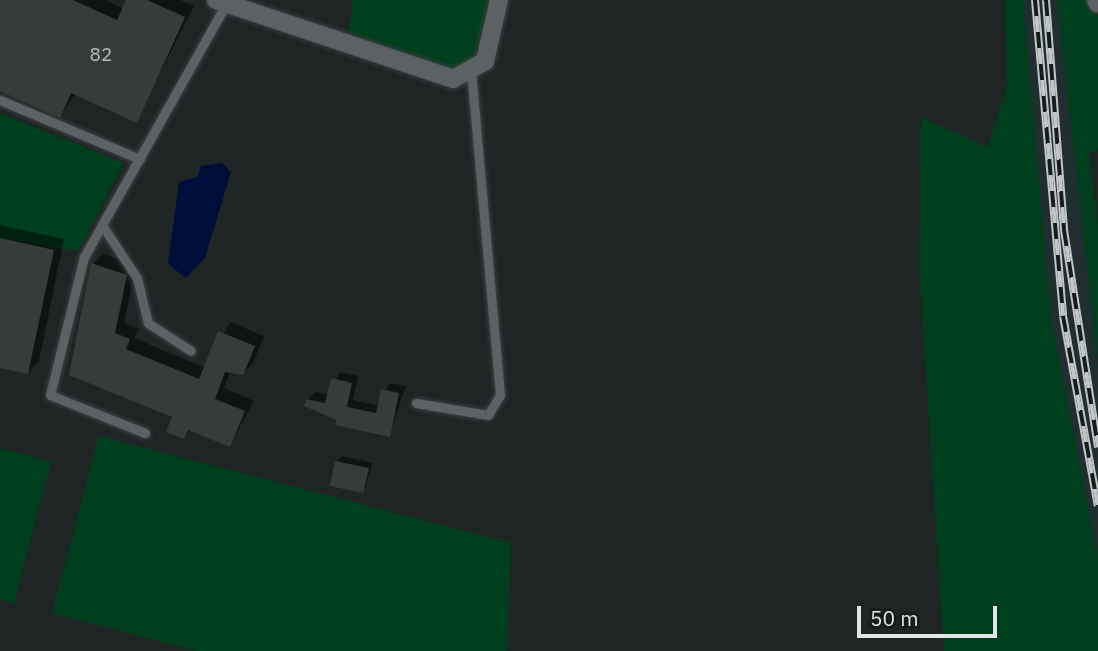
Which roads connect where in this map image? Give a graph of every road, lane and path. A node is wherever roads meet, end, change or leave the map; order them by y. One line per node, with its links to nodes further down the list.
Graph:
1 (499, 0): 3 (street)
2 (221, 2): 3 (street); 5 (lane)
3 (471, 73): 8 (lane)
4 (0, 100): 5 (lane)
5 (140, 159): 6 (lane)
6 (102, 225): 7 (lane); 9 (lane)
7 (191, 351)
8 (416, 403)
9 (145, 433)

